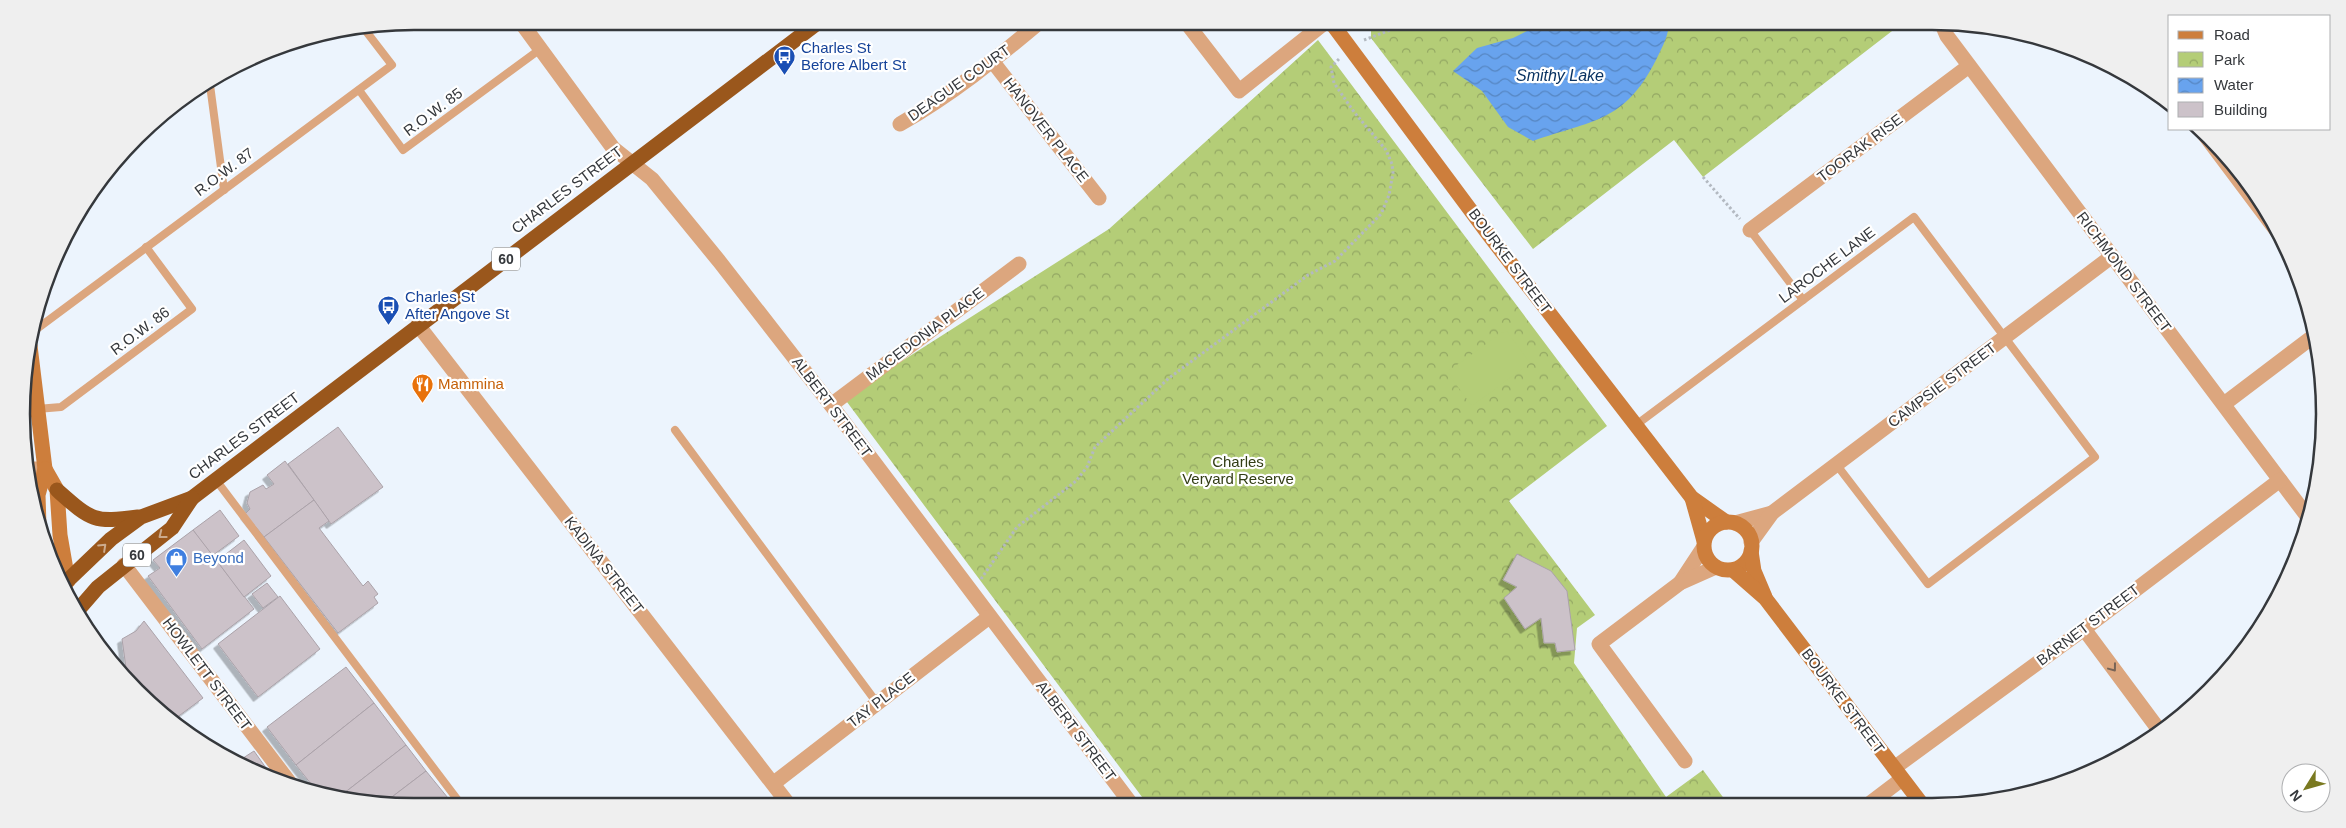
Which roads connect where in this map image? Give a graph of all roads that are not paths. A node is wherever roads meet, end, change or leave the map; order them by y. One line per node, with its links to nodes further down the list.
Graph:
1 (526, 30): 9 (street, ALBERT STREET)
2 (808, 30): 16 (highway, CHARLES STREET / 60)
3 (1030, 30): 10 (street, DEAGUE COURT)
4 (1192, 30): 5 (street)
5 (1317, 30)
6 (1337, 30): 33 (street, BOURKE STREET)
7 (1945, 31): 11 (street, RICHMOND STREET)
8 (367, 33): 13 (lane, R.O.W. 87)
9 (539, 50): 13 (lane, R.O.W. 85); 16 (street, ALBERT STREET)
10 (993, 62): 14 (street, DEAGUE COURT); 18 (street, HANOVER PLACE)
11 (1969, 66): 20 (street, TOORAK RISE); 22 (street, RICHMOND STREET)
12 (210, 89): 17 (lane)
13 (359, 90): 17 (lane, R.O.W. 87)
14 (900, 124)
15 (2215, 154): 19 (lane)
16 (632, 163): 25 (highway, CHARLES STREET / 60); 30 (street, ALBERT STREET)
17 (224, 190): 21 (lane, R.O.W. 87)
18 (1099, 198)
19 (2259, 213)
20 (1750, 230): 24 (lane)
21 (146, 247): 26 (lane, R.O.W. 87); 32 (lane, R.O.W. 86)
22 (2111, 257): 27 (street, CAMPSIE STREET); 31 (street, RICHMOND STREET)
23 (1019, 264): 30 (street, MACEDONIA PLACE)
24 (1803, 300): 27 (lane, LAROCHE LANE); 33 (lane, LAROCHE LANE)
25 (418, 325): 38 (highway, CHARLES STREET / 60); 65 (street, KADINA STREET)
26 (40, 326)
27 (2004, 338): 35 (street, CAMPSIE STREET); 35 (lane)
28 (2309, 339): 31 (street)
29 (33, 367): 32 (street)
30 (831, 404): 58 (street, ALBERT STREET)
31 (2224, 404): 39 (street, RICHMOND STREET)
32 (38, 409): 36 (street)
33 (1636, 425): 43 (street, BOURKE STREET)
34 (675, 430): 60 (lane)
35 (1836, 464): 45 (street, CAMPSIE STREET)
36 (45, 468): 37 (street); 40 (street); 41 (street)
37 (34, 469)
38 (216, 480): 42 (highway, CHARLES STREET / 60); 66 (lane)
39 (2280, 480): 44 (street, RICHMOND STREET); 59 (street, BARNET STREET)
40 (57, 490): 46 (highway); 53 (street)
41 (38, 494)
42 (192, 498): 46 (highway, CHARLES STREET / 60); 50 (highway, CHARLES STREET / 60, one-way to 50)
43 (1692, 498): 47 (street, BOURKE STREET); 48 (street, BOURKE STREET)
44 (2303, 511)
45 (1772, 513): 47 (street, CAMPSIE STREET); 49 (street, CAMPSIE STREET)
46 (141, 517): 54 (highway, CHARLES STREET / 60, one-way to 46)
47 (1731, 523): 48 (street); 49 (street)
48 (1704, 544): 51 (street); 55 (street)
49 (1751, 547): 52 (street); 56 (street, BOURKE STREET)
50 (124, 565): 57 (highway, CHARLES STREET / 60); 64 (street, HOWLETT STREET)
51 (1716, 567): 52 (street); 55 (street)
52 (1733, 570): 56 (street, BOURKE STREET)
53 (66, 576)
54 (68, 581)
55 (1680, 583): 62 (street)
56 (1765, 598): 63 (street, BOURKE STREET)
57 (81, 606)
58 (989, 617): 60 (street, TAY PLACE); 68 (street, ALBERT STREET)
59 (2084, 629): 61 (street, one-way to 61); 63 (street, BARNET STREET)
60 (878, 703): 65 (street, TAY PLACE)
61 (2156, 726)
62 (1685, 761)
63 (1898, 774): 69 (street, BARNET STREET); 70 (street, BOURKE STREET)
64 (284, 775)
65 (774, 783): 67 (street, KADINA STREET)
66 (456, 798)
67 (784, 798)
68 (1127, 798)
69 (1875, 798)
70 (1916, 798)

